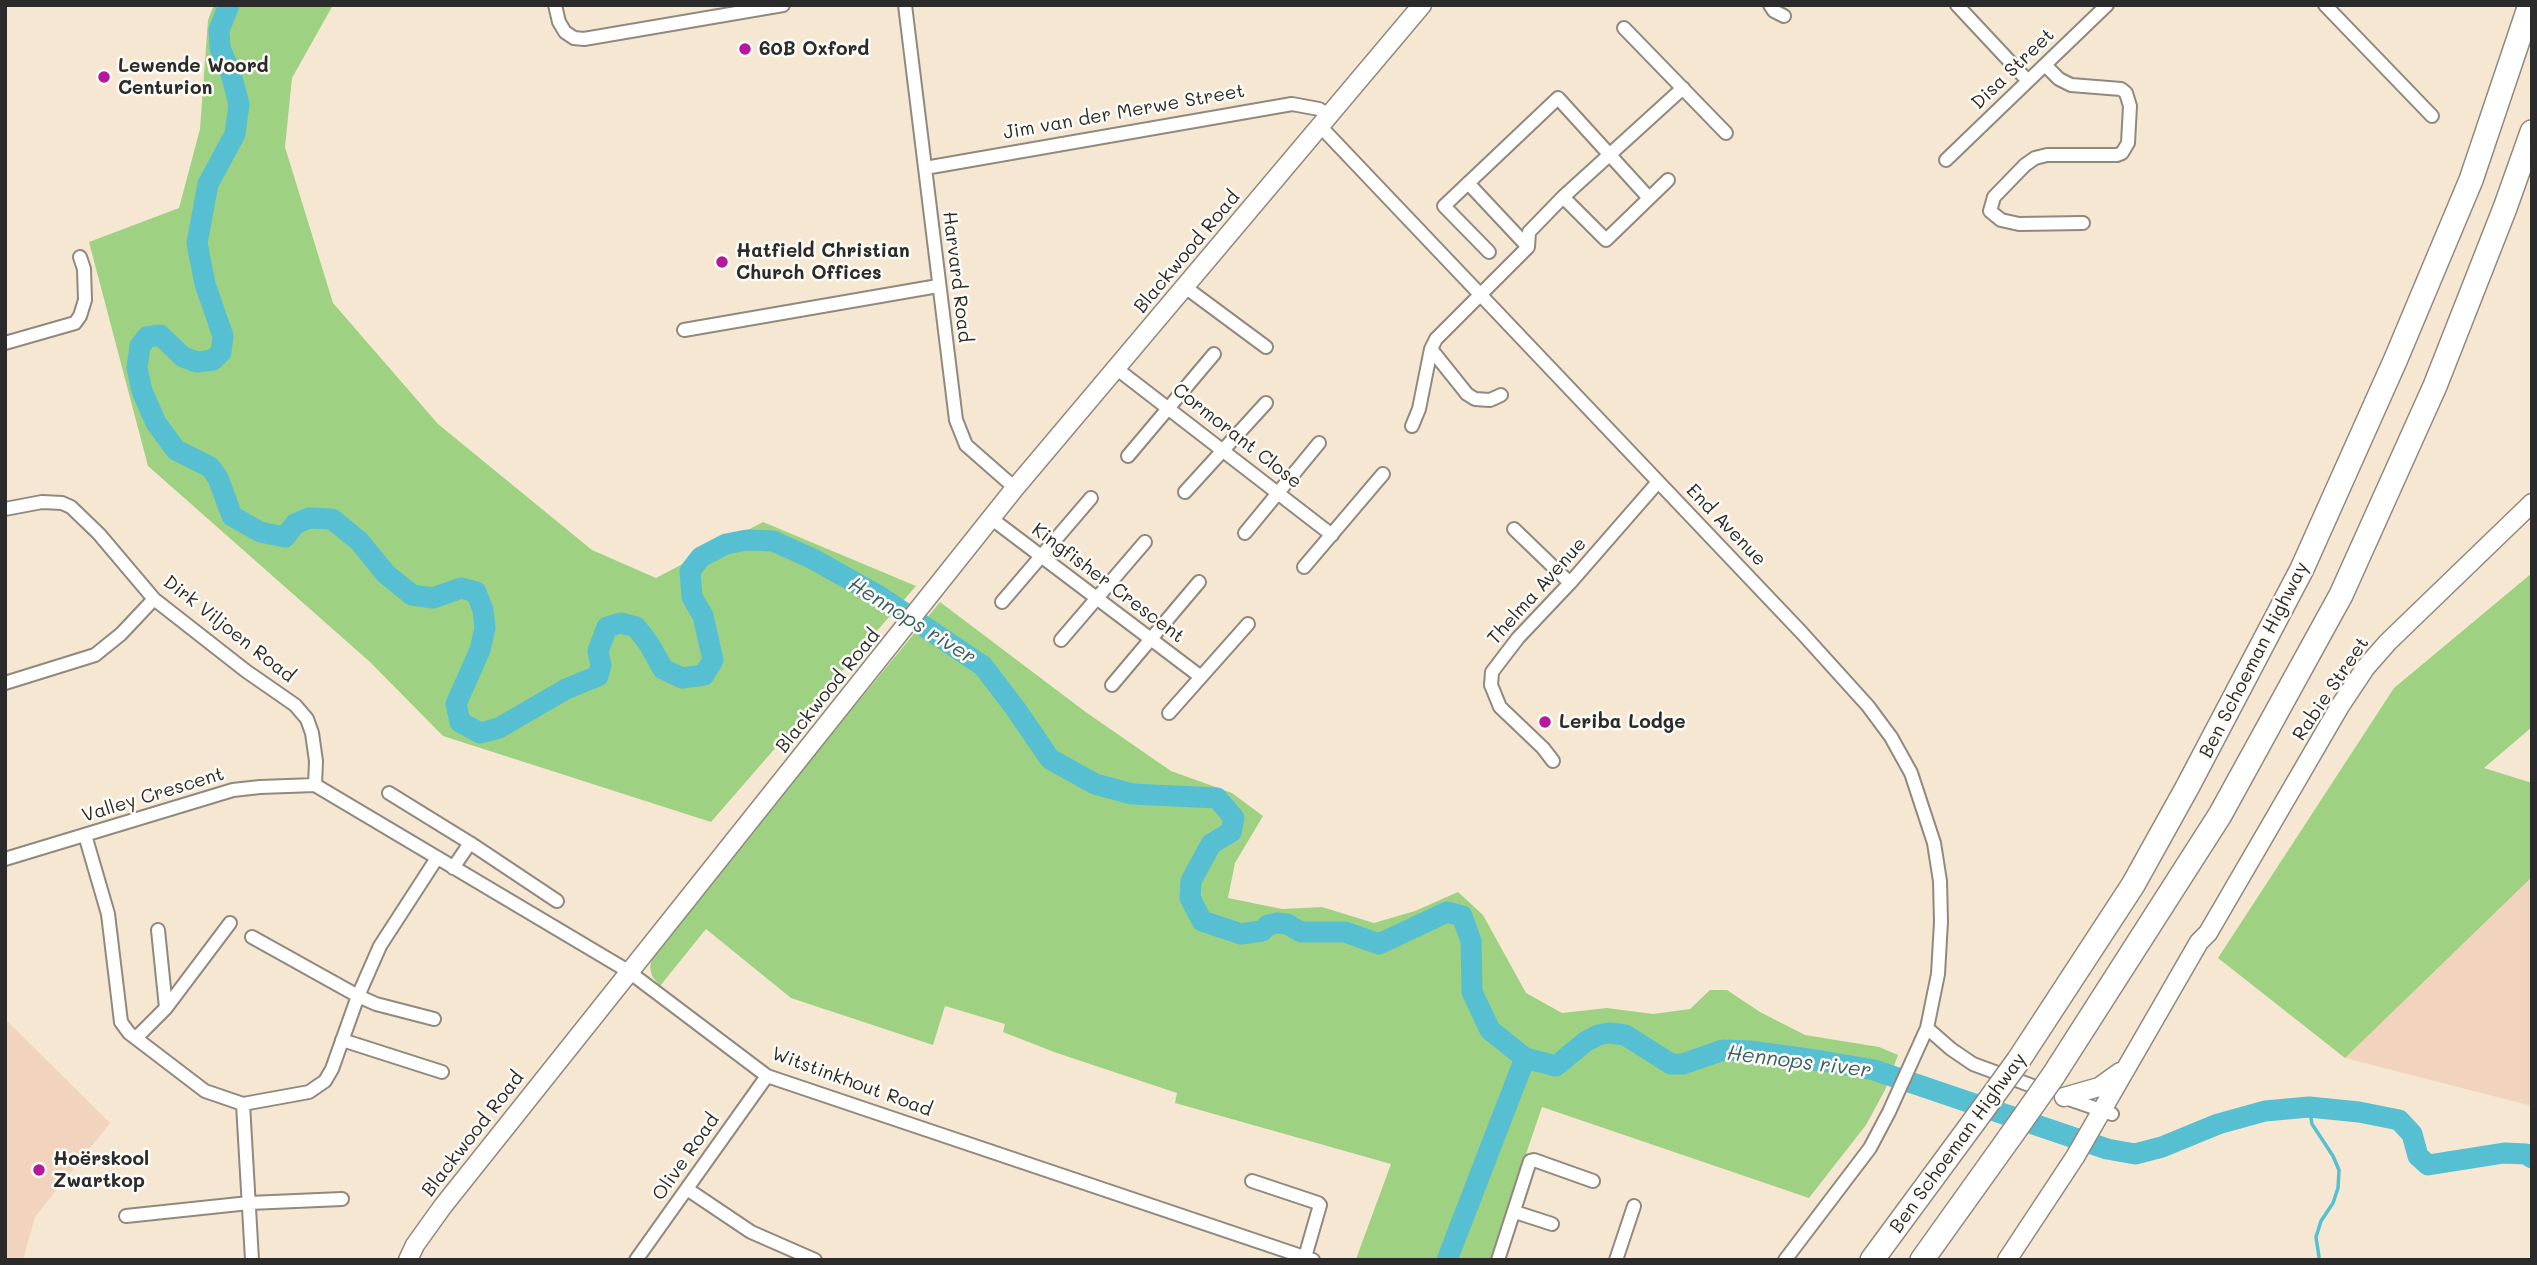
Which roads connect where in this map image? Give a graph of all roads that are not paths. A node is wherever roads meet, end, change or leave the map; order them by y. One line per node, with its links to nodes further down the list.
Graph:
1 (555, 5): 2 (street)
2 (783, 5)
3 (905, 5): 21 (street, Harvard Road)
4 (1422, 5): 16 (street)
5 (1770, 5): 10 (street)
6 (1956, 5): 13 (street)
7 (2108, 5): 12 (street, Disa Street)
8 (2325, 5): 15 (street)
9 (2530, 7): 119 (highway, Ben Schoeman Highway, bridge)
10 (1784, 16)
11 (1624, 28): 14 (street)
12 (2045, 65): 13 (street, Disa Street); 26 (street)
13 (2028, 81): 20 (street, Disa Street)
14 (1683, 88): 18 (street); 19 (street)
15 (2432, 116)
16 (1325, 121): 21 (street, Jim van der Merwe Street); 31 (street, Blackwood Road); 32 (street, End Avenue)
17 (2532, 132): 120 (highway, Ben Schoeman Highway, bridge)
18 (1726, 133)
19 (1609, 155): 23 (street); 24 (street); 25 (street)
20 (1946, 160)
21 (925, 168): 30 (street, Harvard Road)
22 (1668, 180): 25 (street)
23 (1468, 183): 27 (street); 28 (street)
24 (1563, 197): 25 (street); 27 (street)
25 (1649, 198)
26 (2083, 223)
27 (1528, 247): 32 (street)
28 (1489, 252)
29 (80, 257): 34 (street)
30 (938, 286): 33 (street); 48 (street, Harvard Road)
31 (1185, 287): 35 (street); 38 (street, Blackwood Road)
32 (1479, 295): 36 (street); 47 (street, End Avenue)
33 (684, 330)
34 (5, 343)
35 (1265, 347)
36 (1431, 349): 39 (street); 42 (street)
37 (1214, 354): 41 (street)
38 (1117, 369): 41 (street, Cormorant Close); 48 (street, Blackwood Road)
39 (1501, 395)
40 (1266, 403): 44 (street)
41 (1168, 407): 44 (street, Cormorant Close); 45 (street)
42 (1412, 426)
43 (1319, 443): 50 (street)
44 (1222, 451): 49 (street); 50 (street, Cormorant Close)
45 (1128, 456)
46 (1382, 474): 57 (street)
47 (1658, 482): 62 (street, Thelma Avenue); 90 (street, End Avenue)
48 (1015, 488): 54 (street, Blackwood Road)
49 (1185, 492)
50 (1277, 492): 56 (street); 57 (street, Cormorant Close)
51 (1091, 498): 59 (street)
52 (2532, 503): 84 (street, Rabie Street)
53 (5, 509): 63 (street, Dirk Viljoen Road)
54 (992, 519): 59 (street, Kingfisher Crescent); 86 (street, Blackwood Road)
55 (1514, 529): 62 (street)
56 (1245, 533)
57 (1332, 535): 60 (street)
58 (1145, 542): 64 (street)
59 (1042, 557): 64 (street, Kingfisher Crescent); 65 (street)
60 (1304, 567)
61 (1199, 582): 67 (street)
62 (1570, 583): 73 (street, Thelma Avenue)
63 (154, 599): 70 (street); 74 (street, Dirk Viljoen Road)
64 (1096, 599): 67 (street, Kingfisher Crescent); 68 (street)
65 (1002, 602)
66 (1248, 624): 69 (street)
67 (1149, 639): 69 (street, Kingfisher Crescent); 71 (street)
68 (1061, 640)
69 (1201, 677): 72 (street)
70 (5, 683)
71 (1112, 685)
72 (1169, 713)
73 (1553, 761)
74 (315, 785): 76 (street, Valley Crescent); 78 (street, Witstinkhout Road)
75 (388, 793): 77 (street)
76 (85, 835): 79 (street, Valley Crescent); 91 (street)
77 (470, 843): 80 (street); 81 (street)
78 (437, 858): 80 (street, Witstinkhout Road); 87 (street)
79 (5, 859)
80 (453, 868): 86 (street, Witstinkhout Road)
81 (557, 901)
82 (230, 923): 88 (street)
83 (158, 930): 88 (street)
84 (2208, 933): 93 (street, Rabie Street); 98 (street, Rabie Street)
85 (252, 937): 87 (street)
86 (628, 971): 95 (street, Witstinkhout Road); 112 (street, Blackwood Road)
87 (358, 996): 89 (street); 92 (street)
88 (166, 1008): 91 (street)
89 (434, 1019)
90 (1927, 1028): 96 (street); 118 (street)
91 (135, 1038): 97 (street)
92 (342, 1040): 94 (street); 97 (street)
93 (2131, 1060): 96 (street); 98 (street, Rabie Street)
94 (442, 1072)
95 (767, 1076): 102 (street, Olive Road); 109 (street, Witstinkhout Road)
96 (2064, 1097): 98 (street)
97 (243, 1104): 104 (street)
98 (2103, 1120): 99 (street)
99 (2079, 1159): 121 (street); 122 (street)
100 (1252, 1181): 110 (street)
101 (1594, 1181): 106 (street)
102 (687, 1189): 113 (street, Olive Road); 114 (street)
103 (342, 1199): 104 (street)
104 (249, 1203): 107 (street); 111 (street)
105 (1634, 1206): 117 (street)
106 (1515, 1212): 108 (street); 116 (street)
107 (127, 1216)
108 (1552, 1224)
109 (1273, 1247): 110 (street, Witstinkhout Road); 115 (street)
110 (1309, 1259)
111 (251, 1260)
112 (408, 1260)
113 (636, 1260)
114 (815, 1260)
115 (1267, 1260)
116 (1498, 1260)
117 (1616, 1260)
118 (1785, 1260)
119 (1872, 1260)
120 (1922, 1260)
121 (2007, 1260)
122 (2013, 1260)

